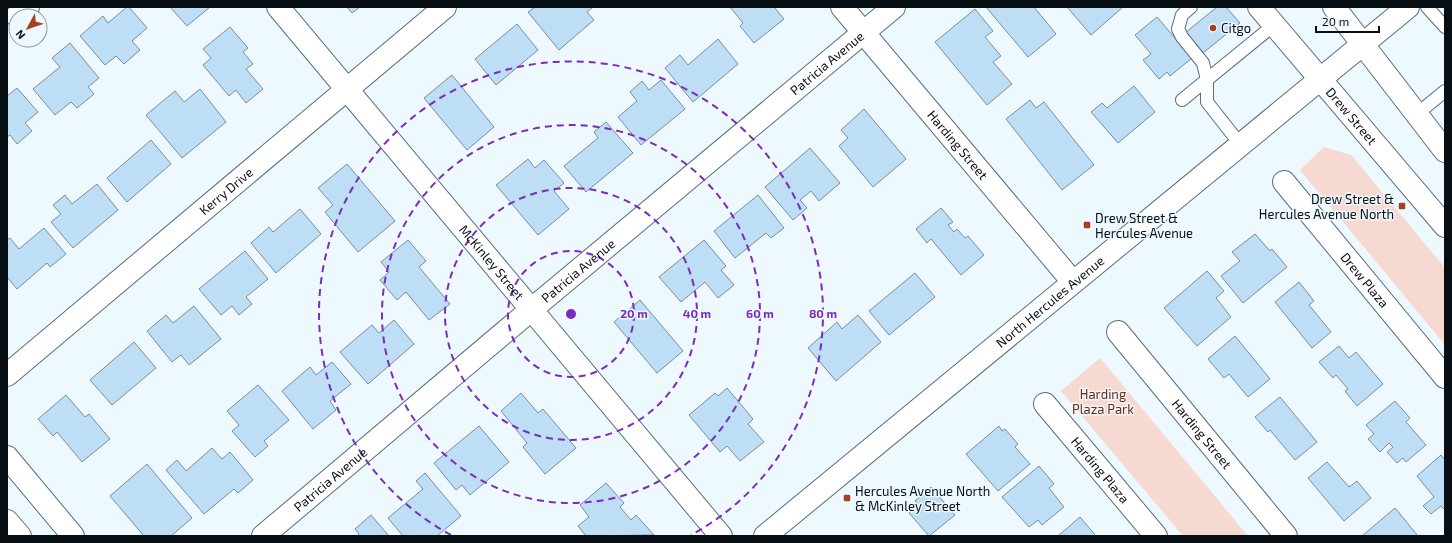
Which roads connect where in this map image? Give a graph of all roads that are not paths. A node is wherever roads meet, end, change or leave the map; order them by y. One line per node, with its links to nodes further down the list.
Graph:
1 (278, 7): 16 (street, McKinley Street)
2 (445, 7): 16 (street, Kerry Drive)
3 (842, 7): 12 (street, Harding Street)
4 (894, 7): 12 (street, Patricia Avenue)
5 (1191, 7): 14 (lane)
6 (1259, 7): 10 (street, Drew Street)
7 (1334, 7): 13 (street)
8 (1408, 7): 13 (street, North Hercules Avenue)
9 (1428, 7): 11 (lane)
10 (1274, 25): 14 (lane); 15 (street, Drew Street)
11 (1445, 27)
12 (864, 33): 24 (street, Harding Street); 25 (street, Patricia Avenue)
13 (1363, 45): 15 (street, North Hercules Avenue); 19 (street)
14 (1207, 80): 18 (lane); 20 (lane)
15 (1320, 80): 20 (street, North Hercules Avenue); 23 (street, Drew Street)
16 (347, 89): 25 (street, McKinley Street); 27 (street, Kerry Drive)
17 (1445, 91): 19 (lane)
18 (1182, 100)
19 (1417, 114): 21 (street)
20 (1240, 144): 24 (street, North Hercules Avenue)
21 (1445, 151)
22 (1284, 182): 28 (street, Drew Plaza)
23 (1445, 226)
24 (1073, 282): 36 (street, North Hercules Avenue)
25 (532, 309): 34 (street, Patricia Avenue); 35 (street, McKinley Street)
26 (1118, 332): 38 (street, Harding Street)
27 (7, 375)
28 (1445, 377)
29 (1045, 404): 37 (street, Harding Plaza)
30 (7, 457): 33 (street)
31 (7, 521): 32 (street)
32 (20, 536)
33 (73, 536)
34 (264, 536)
35 (720, 536)
36 (765, 536)
37 (1156, 536)
38 (1286, 536)

